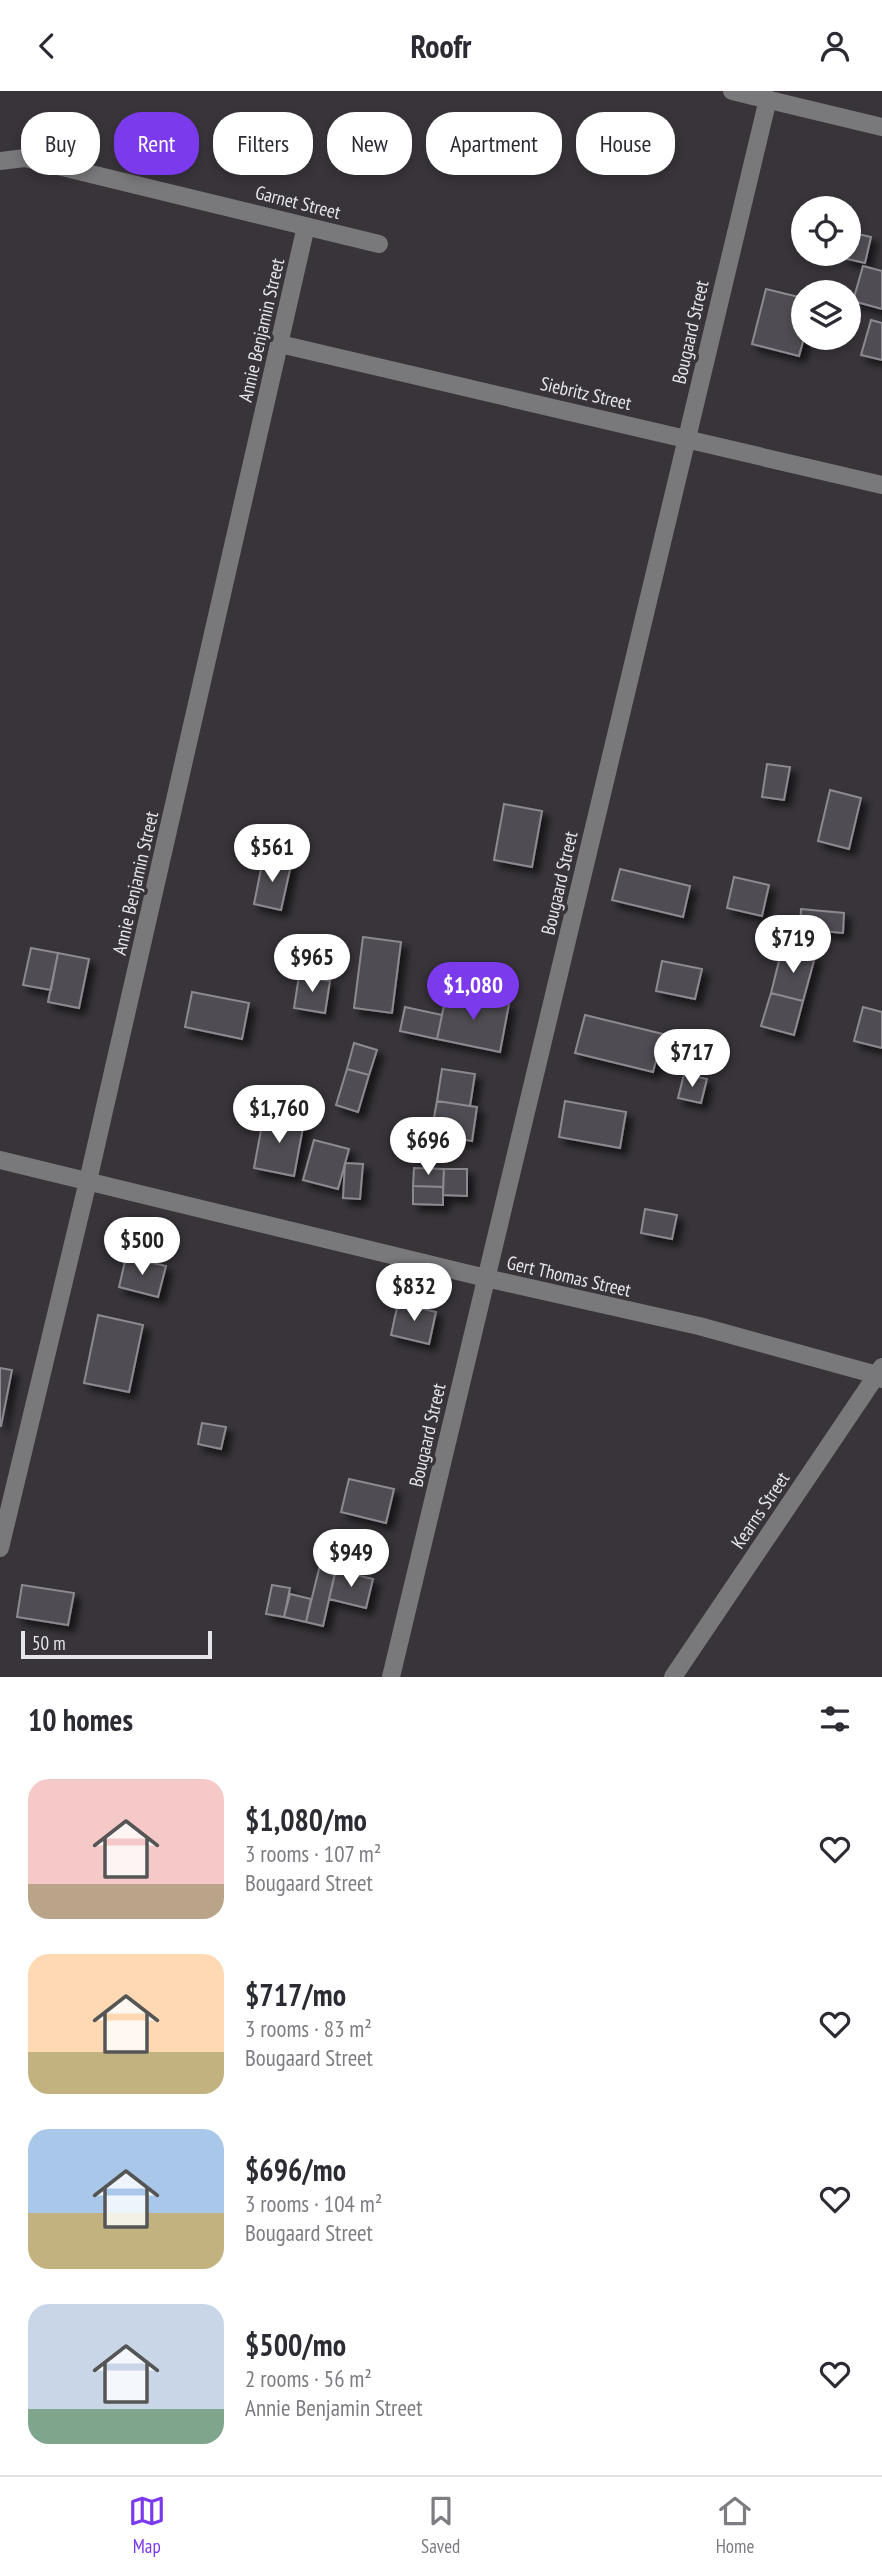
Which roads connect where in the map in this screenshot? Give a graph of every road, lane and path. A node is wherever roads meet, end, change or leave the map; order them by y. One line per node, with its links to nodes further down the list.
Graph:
1 (732, 91): 2 (street)
2 (768, 99): 3 (street); 8 (street, Bougaard Street)
3 (882, 127)
4 (1, 160): 5 (street, Garnet Street)
5 (306, 226): 6 (street, Garnet Street); 7 (street, Annie Benjamin Street)
6 (379, 244)
7 (279, 344): 8 (street, Siebritz Street); 11 (street, Annie Benjamin Street)
8 (686, 438): 9 (street, Siebritz Street); 12 (street, Bougaard Street)
9 (882, 485)
10 (0, 1160): 11 (street, Gert Thomas Street)
11 (88, 1181): 12 (street, Gert Thomas Street); 14 (street, Annie Benjamin Street)
12 (486, 1278): 13 (street, Gert Thomas Street); 15 (street, Bougaard Street)
13 (880, 1373): 16 (street, Kearns Street)
14 (0, 1548)
15 (391, 1677)
16 (673, 1677)

